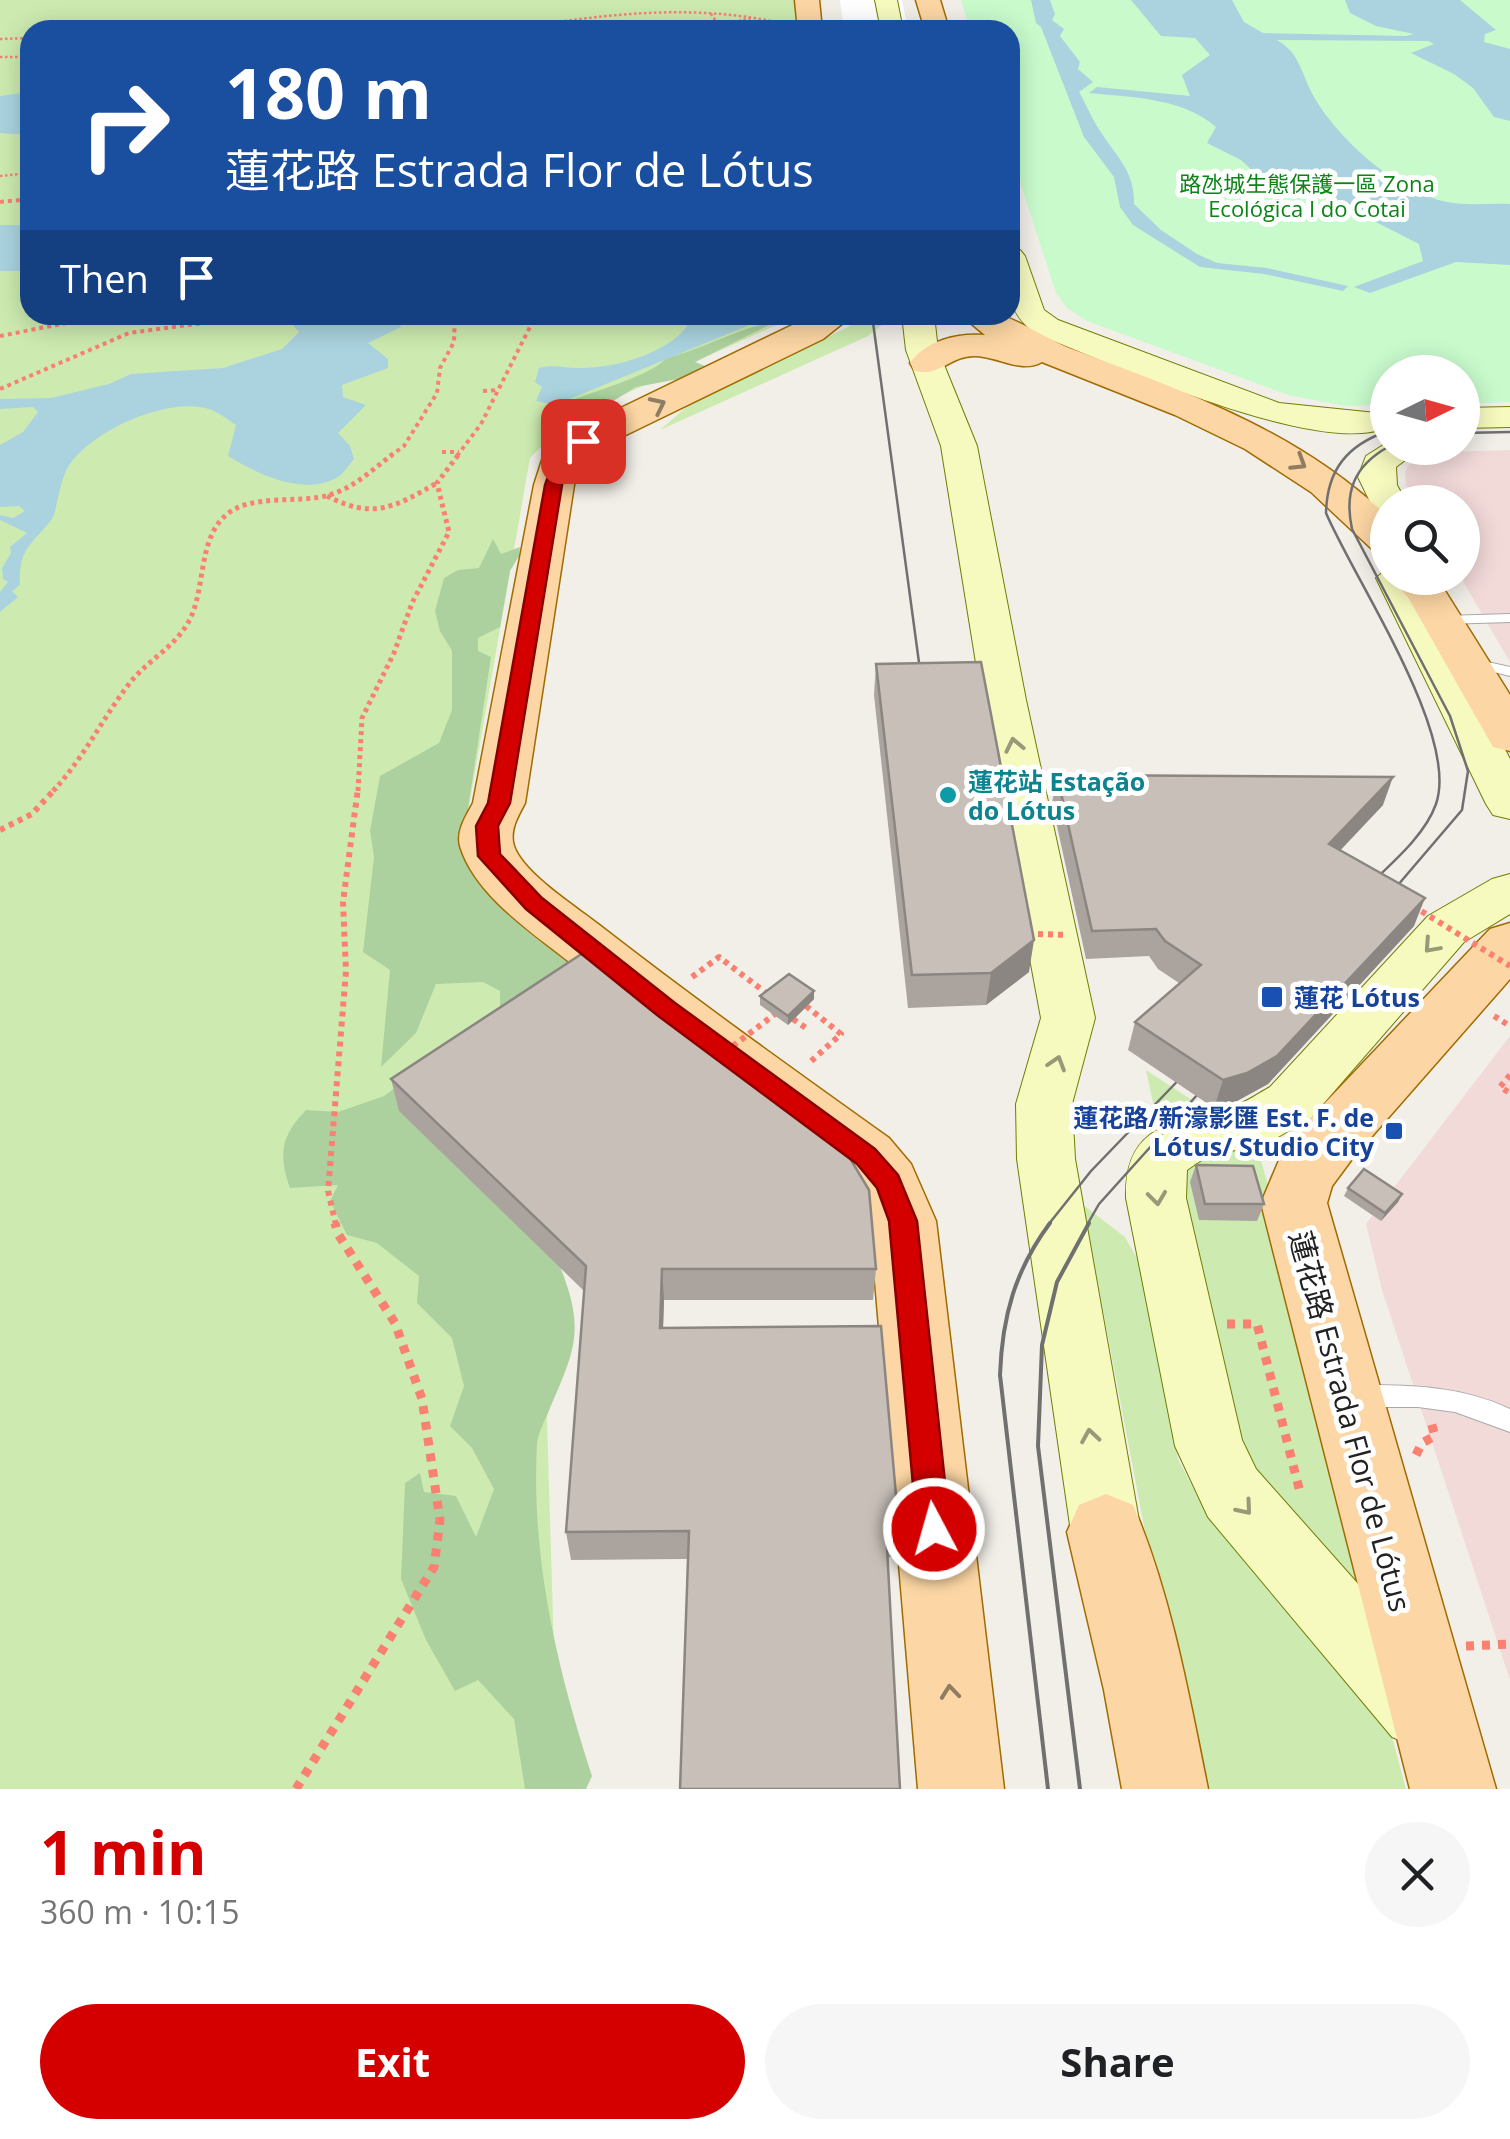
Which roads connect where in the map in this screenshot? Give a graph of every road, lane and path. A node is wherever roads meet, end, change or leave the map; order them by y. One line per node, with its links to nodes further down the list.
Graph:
1 (711, 14): 2 (path); 3 (path); 4 (path)
2 (754, 18): 5 (path); 6 (path)
3 (566, 20)
4 (715, 20)
5 (744, 20)
6 (775, 20)
7 (1020, 286): 24 (main road)
8 (56, 325): 15 (path)
9 (200, 325): 18 (path)
10 (455, 325): 31 (path)
11 (529, 325): 19 (path)
12 (821, 325): 67 (main road, one-way to 12)
13 (903, 325): 33 (main road)
14 (995, 325): 16 (main road)
15 (0, 336)
16 (1018, 338): 17 (main road); 21 (main road)
17 (922, 343): 21 (main road); 33 (main road)
18 (0, 389)
19 (498, 390): 20 (path); 29 (path)
20 (483, 391)
21 (1213, 416): 25 (main road); 32 (main road, one-way to 32)
22 (1510, 417): 23 (main road)
23 (1480, 418)
24 (1370, 421)
25 (1370, 421)
26 (1510, 437): 27 (main road)
27 (1480, 438)
28 (442, 452): 29 (path)
29 (460, 452): 30 (path)
30 (437, 483): 31 (path); 66 (path)
31 (327, 496): 41 (path)
32 (1370, 517)
33 (971, 518): 61 (main road, one-way to 33)
34 (1424, 595): 40 (main road)
35 (1427, 595): 38 (main road)
36 (1440, 595): 37 (lane)
37 (1510, 618)
38 (1490, 667): 39 (main road)
39 (1510, 736)
40 (1510, 804)
41 (0, 830)
42 (1510, 891): 62 (main road, 蓮花路 Estrada Flor de Lótus, one-way to 62)
43 (1402, 899): 47 (path, bridge)
44 (1038, 934): 45 (path, bridge)
45 (1086, 935)
46 (1510, 943): 59 (main road, 蓮花路 Estrada Flor de Lótus)
47 (1510, 966)
48 (691, 978): 49 (path)
49 (770, 996)
50 (788, 1004): 54 (path, bridge)
51 (806, 1006): 55 (path)
52 (793, 1019): 53 (path)
53 (806, 1028)
54 (708, 1066)
55 (806, 1066)
56 (1510, 1075): 57 (path)
57 (1510, 1093)
58 (1218, 1324): 62 (path)
59 (1344, 1396): 60 (lane); 65 (main road, 蓮花路 Estrada Flor de Lótus)
60 (1510, 1420)
61 (1106, 1532): 68 (main road); 69 (main road)
62 (1269, 1537): 65 (main road, 蓮花路 Estrada Flor de Lótus)
63 (1510, 1644): 64 (path)
64 (1466, 1646)
65 (1445, 1762)
66 (296, 1789)
67 (961, 1789)
68 (1134, 1789)
69 (1165, 1789)

